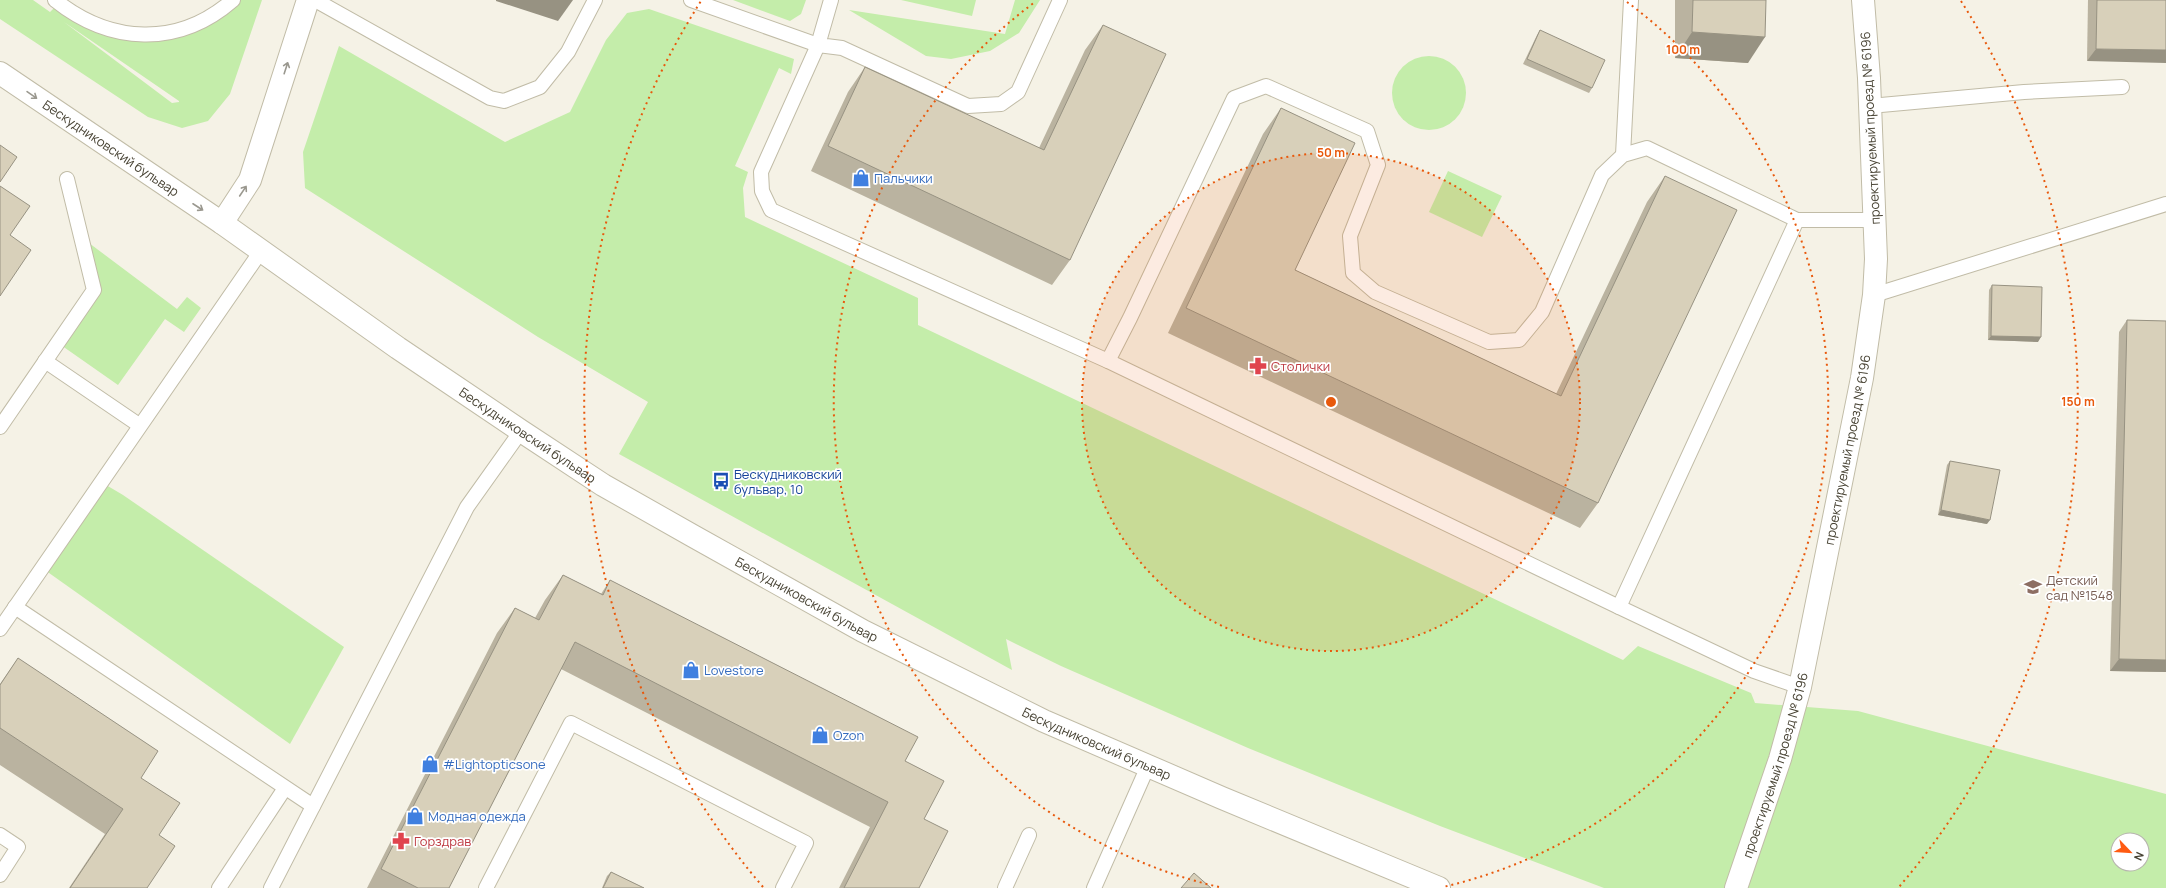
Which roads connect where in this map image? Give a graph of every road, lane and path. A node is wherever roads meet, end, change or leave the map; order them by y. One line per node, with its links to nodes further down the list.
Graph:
1 (55, 0): 2 (lane)
2 (233, 0)
3 (308, 0): 20 (street, one-way to 3)
4 (314, 0): 5 (lane)
5 (595, 0)
6 (691, 0): 11 (lane)
7 (831, 0): 11 (lane)
8 (1060, 0): 11 (lane)
9 (1631, 0): 15 (lane)
10 (1863, 0): 14 (street, проектируемый проезд № 6196)
11 (818, 44): 24 (lane)
12 (0, 73): 20 (street, Бескудниковский бульвар, one-way to 20)
13 (2122, 87): 14 (lane)
14 (1870, 106): 19 (street, проектируемый проезд № 6196)
15 (1623, 155): 18 (lane); 24 (lane)
16 (67, 179): 23 (lane)
17 (2166, 204): 22 (lane)
18 (1797, 220): 19 (lane); 29 (lane)
19 (1874, 220): 22 (street, проектируемый проезд № 6196)
20 (222, 223): 21 (street, Бескудниковский бульвар)
21 (261, 251): 25 (lane); 27 (street, Бескудниковский бульвар)
22 (1874, 295): 31 (street, проектируемый проезд № 6196)
23 (45, 361): 25 (lane); 26 (lane)
24 (1108, 361): 29 (lane)
25 (140, 425): 28 (lane)
26 (0, 427)
27 (521, 432): 32 (street, Бескудниковский бульвар); 34 (lane)
28 (15, 607): 30 (lane); 33 (lane)
29 (1619, 607): 31 (lane)
30 (0, 629)
31 (1800, 687): 45 (street, проектируемый проезд № 6196)
32 (1148, 766): 43 (lane); 44 (street, Бескудниковский бульвар)
33 (285, 788): 34 (lane); 38 (lane)
34 (313, 806): 39 (lane)
35 (1029, 834): 42 (lane)
36 (0, 835): 37 (lane)
37 (0, 875)
38 (219, 888)
39 (271, 888)
40 (486, 888): 41 (lane)
41 (783, 888)
42 (1005, 888)
43 (1094, 888)
44 (1439, 888)
45 (1736, 888)

